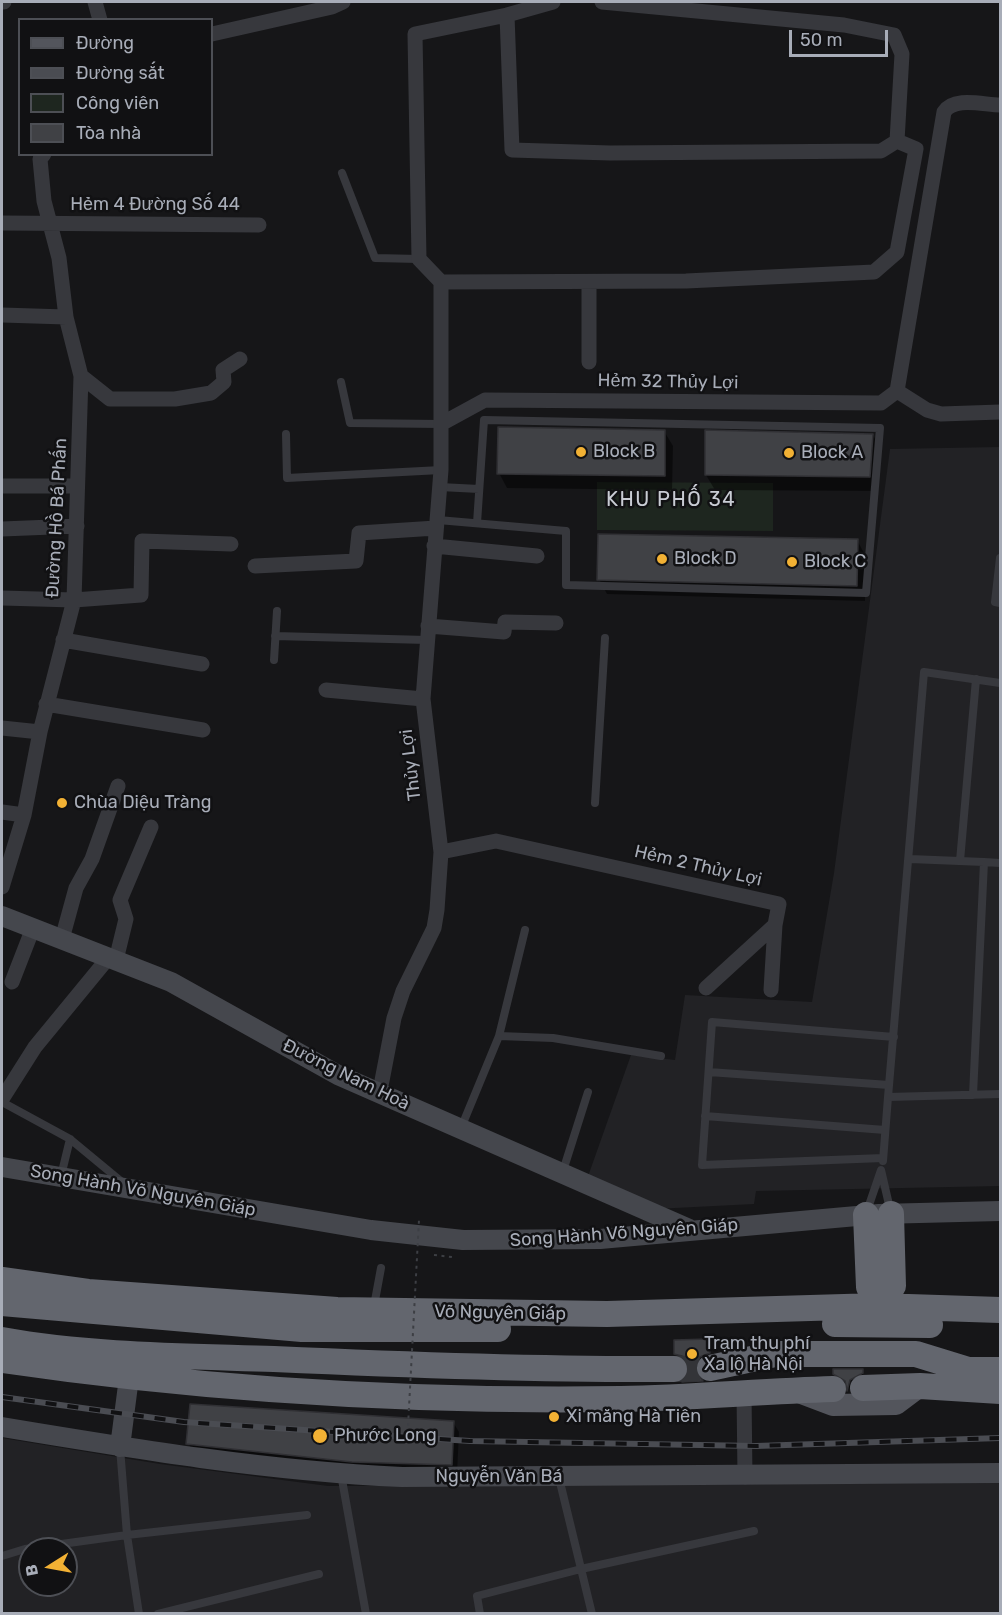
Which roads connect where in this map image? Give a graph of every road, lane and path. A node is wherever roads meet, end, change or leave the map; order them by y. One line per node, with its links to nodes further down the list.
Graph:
1 (95, 2): 6 (street)
2 (344, 2): 7 (street)
3 (553, 2): 5 (street)
4 (602, 2): 9 (street)
5 (507, 15): 9 (street); 15 (street)
6 (99, 18)
7 (213, 34)
8 (1000, 105): 24 (street)
9 (897, 141): 17 (street)
10 (42, 156): 13 (street, Đường Hồ Bá Phấn)
11 (342, 174): 15 (lane)
12 (2, 223): 13 (street, Hẻm 4 Đường Số 44)
13 (50, 224): 14 (street, Hẻm 4 Đường Số 44); 19 (street, Đường Hồ Bá Phấn)
14 (259, 225)
15 (419, 259): 16 (street)
16 (441, 282): 17 (street); 26 (street, Thủy Lợi)
17 (589, 283): 21 (street)
18 (2, 315): 19 (street)
19 (66, 317): 22 (street, Đường Hồ Bá Phấn)
20 (240, 359): 22 (street)
21 (589, 362)
22 (81, 376): 30 (street, Đường Hồ Bá Phấn)
23 (341, 382): 26 (lane)
24 (897, 391): 25 (street); 26 (street, Hẻm 32 Thủy Lợi)
25 (1000, 412)
26 (441, 424): 28 (street, Thủy Lợi)
27 (286, 434): 28 (lane)
28 (441, 470): 31 (street, Thủy Lợi)
29 (2, 486): 30 (street)
30 (77, 486): 35 (street, Đường Hồ Bá Phấn)
31 (440, 487): 32 (lane); 34 (street, Thủy Lợi)
32 (479, 489): 33 (lane); 33 (lane)
33 (477, 523): 34 (lane)
34 (437, 524): 38 (street, Thủy Lợi); 41 (street)
35 (77, 526): 36 (street); 43 (street, Đường Hồ Bá Phấn)
36 (2, 529)
37 (231, 544): 43 (street)
38 (434, 546): 39 (street); 47 (street, Thủy Lợi)
39 (537, 556)
40 (1000, 558): 44 (lane)
41 (255, 566)
42 (2, 598): 43 (street)
43 (74, 600): 50 (street, Đường Hồ Bá Phấn)
44 (1000, 603)
45 (276, 611): 48 (lane)
46 (556, 623): 47 (street)
47 (428, 633): 48 (lane); 56 (street, Thủy Lợi)
48 (275, 636): 51 (lane)
49 (605, 638): 62 (lane)
50 (63, 640): 52 (street); 57 (street, Đường Hồ Bá Phấn)
51 (274, 660)
52 (202, 664)
53 (976, 679): 54 (lane); 67 (lane); 68 (lane)
54 (1000, 683)
55 (326, 690): 56 (street)
56 (423, 699): 66 (street, Thủy Lợi)
57 (46, 704): 59 (street); 60 (street, Đường Hồ Bá Phấn)
58 (2, 728): 60 (street)
59 (203, 730)
60 (40, 732): 64 (street, Đường Hồ Bá Phấn)
61 (118, 786): 76 (street)
62 (595, 803)
63 (2, 812): 64 (street)
64 (24, 815): 71 (street, Đường Hồ Bá Phấn)
65 (151, 827): 77 (street)
66 (441, 852): 73 (street, Hẻm 2 Thủy Lợi); 86 (street, Thủy Lợi)
67 (910, 859): 68 (lane); 82 (lane)
68 (960, 861): 69 (lane)
69 (984, 862): 70 (lane); 89 (lane)
70 (1000, 863)
71 (2, 887)
72 (2, 916): 74 (main road, Đường Nam Hoà)
73 (775, 925): 79 (street); 80 (street)
74 (33, 928): 76 (main road, Đường Nam Hoà); 78 (street)
75 (525, 930): 81 (lane)
76 (62, 939): 77 (main road, Đường Nam Hoà)
77 (112, 958): 86 (main road, Đường Nam Hoà); 91 (street)
78 (12, 982)
79 (706, 988)
80 (771, 990)
81 (499, 1036): 83 (lane); 93 (lane)
82 (894, 1037): 84 (lane); 85 (lane)
83 (662, 1056)
84 (709, 1072): 85 (lane); 92 (lane)
85 (889, 1085): 90 (lane)
86 (380, 1091): 93 (main road, Đường Nam Hoà)
87 (588, 1092): 99 (lane)
88 (1000, 1094): 89 (lane)
89 (973, 1095): 90 (lane)
90 (888, 1096): 94 (lane)
91 (2, 1100): 95 (lane)
92 (705, 1116): 94 (lane); 96 (lane)
93 (461, 1129): 99 (main road, Đường Nam Hoà)
94 (885, 1130): 96 (lane)
95 (70, 1139): 100 (lane); 101 (lane)
96 (883, 1158): 98 (lane)
97 (2, 1167): 100 (main road, Song Hành Võ Nguyên Giáp)
98 (881, 1170): 103 (lane); 104 (lane)
99 (562, 1175): 106 (main road, Đường Nam Hoà)
100 (61, 1177): 101 (main road, Song Hành Võ Nguyên Giáp)
101 (130, 1189): 106 (main road, Song Hành Võ Nguyên Giáp)
102 (1000, 1211): 103 (main road, Song Hành Võ Nguyên Giáp)
103 (891, 1214): 104 (main road, Song Hành Võ Nguyên Giáp); 110 (highway)
104 (866, 1215): 106 (main road, Song Hành Võ Nguyên Giáp); 110 (highway)
105 (419, 1220): 130 (path, bridge)
106 (693, 1231)
107 (381, 1268): 112 (lane)
108 (2, 1280): 112 (highway, Võ Nguyên Giáp)
109 (2, 1303): 113 (highway, Võ Nguyên Giáp)
110 (878, 1306): 111 (highway, Võ Nguyên Giáp); 112 (highway, Võ Nguyên Giáp); 113 (highway); 114 (highway)
111 (1000, 1310)
112 (373, 1311)
113 (845, 1323): 114 (highway, Võ Nguyên Giáp)
114 (911, 1324): 115 (highway, Võ Nguyên Giáp)
115 (1000, 1326)
116 (2, 1340): 117 (highway)
117 (54, 1350): 118 (highway); 119 (highway)
118 (12, 1361): 119 (highway)
119 (131, 1365): 122 (highway); 129 (highway); 132 (main road)
120 (710, 1368): 123 (highway)
121 (674, 1369): 122 (highway)
122 (543, 1370): 129 (highway)
123 (993, 1375): 124 (highway); 124 (highway)
124 (920, 1386): 125 (highway); 127 (main road)
125 (863, 1388)
126 (833, 1389): 127 (highway)
127 (795, 1390): 128 (highway)
128 (744, 1393): 129 (highway); 136 (street)
129 (621, 1399)
130 (408, 1426)
131 (2, 1427): 132 (main road, Nguyễn Văn Bá)
132 (120, 1447): 134 (main road, Nguyễn Văn Bá); 139 (lane)
133 (1000, 1473): 136 (main road, Nguyễn Văn Bá)
134 (341, 1474): 135 (main road, Nguyễn Văn Bá); 145 (lane)
135 (559, 1476): 136 (main road, Nguyễn Văn Bá); 141 (lane)
136 (745, 1477)
137 (307, 1515): 139 (lane)
138 (754, 1531): 141 (lane)
139 (127, 1535): 140 (lane); 143 (lane)
140 (2, 1556)
141 (581, 1569): 146 (lane); 147 (lane)
142 (319, 1574): 144 (lane)
143 (139, 1614)
144 (158, 1614)
145 (366, 1614)
146 (480, 1614)
147 (592, 1614)

